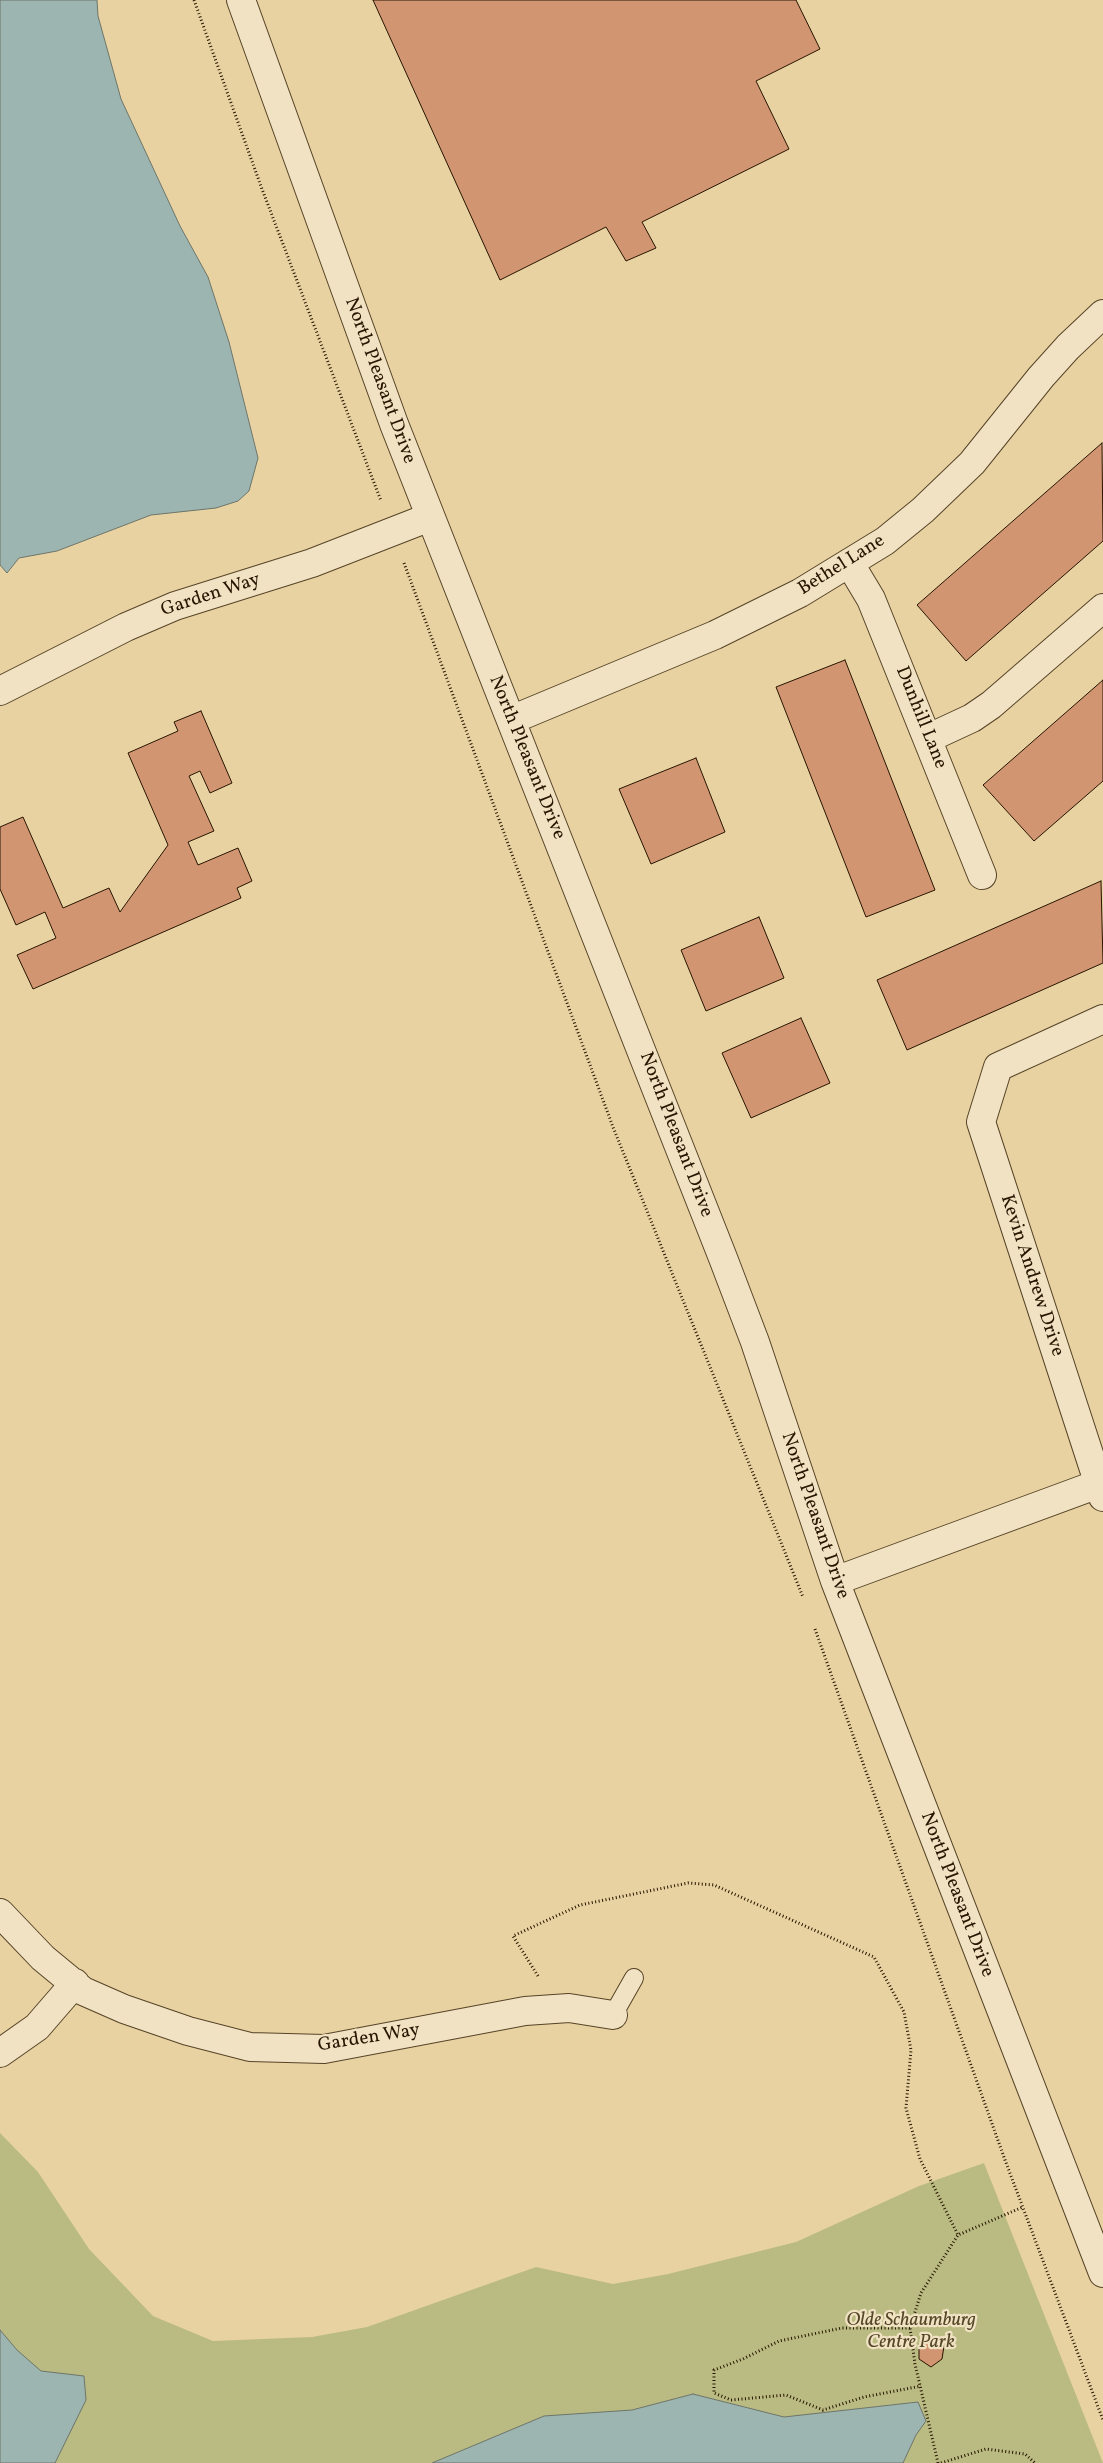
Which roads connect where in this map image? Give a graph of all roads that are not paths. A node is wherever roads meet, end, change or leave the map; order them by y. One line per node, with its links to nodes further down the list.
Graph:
1 (241, 0): 3 (street, North Pleasant Drive)
2 (1103, 314): 4 (street, Bethel Lane)
3 (430, 517): 6 (street, Garden Way); 7 (street, North Pleasant Drive)
4 (850, 564): 7 (street, Bethel Lane); 8 (street, Dunhill Lane)
5 (1103, 608): 8 (street)
6 (0, 691)
7 (511, 720): 12 (street, North Pleasant Drive)
8 (929, 738): 9 (street, Dunhill Lane)
9 (982, 875)
10 (1103, 1020): 11 (street, Kevin Andrew Drive)
11 (1100, 1490): 12 (street, Kevin Andrew Drive)
12 (835, 1582): 18 (street, North Pleasant Drive)
13 (0, 1913): 15 (street, Garden Way)
14 (634, 1978): 16 (lane)
15 (75, 1983): 16 (street, Garden Way); 17 (street)
16 (613, 2015)
17 (0, 2053)
18 (1103, 2273)

